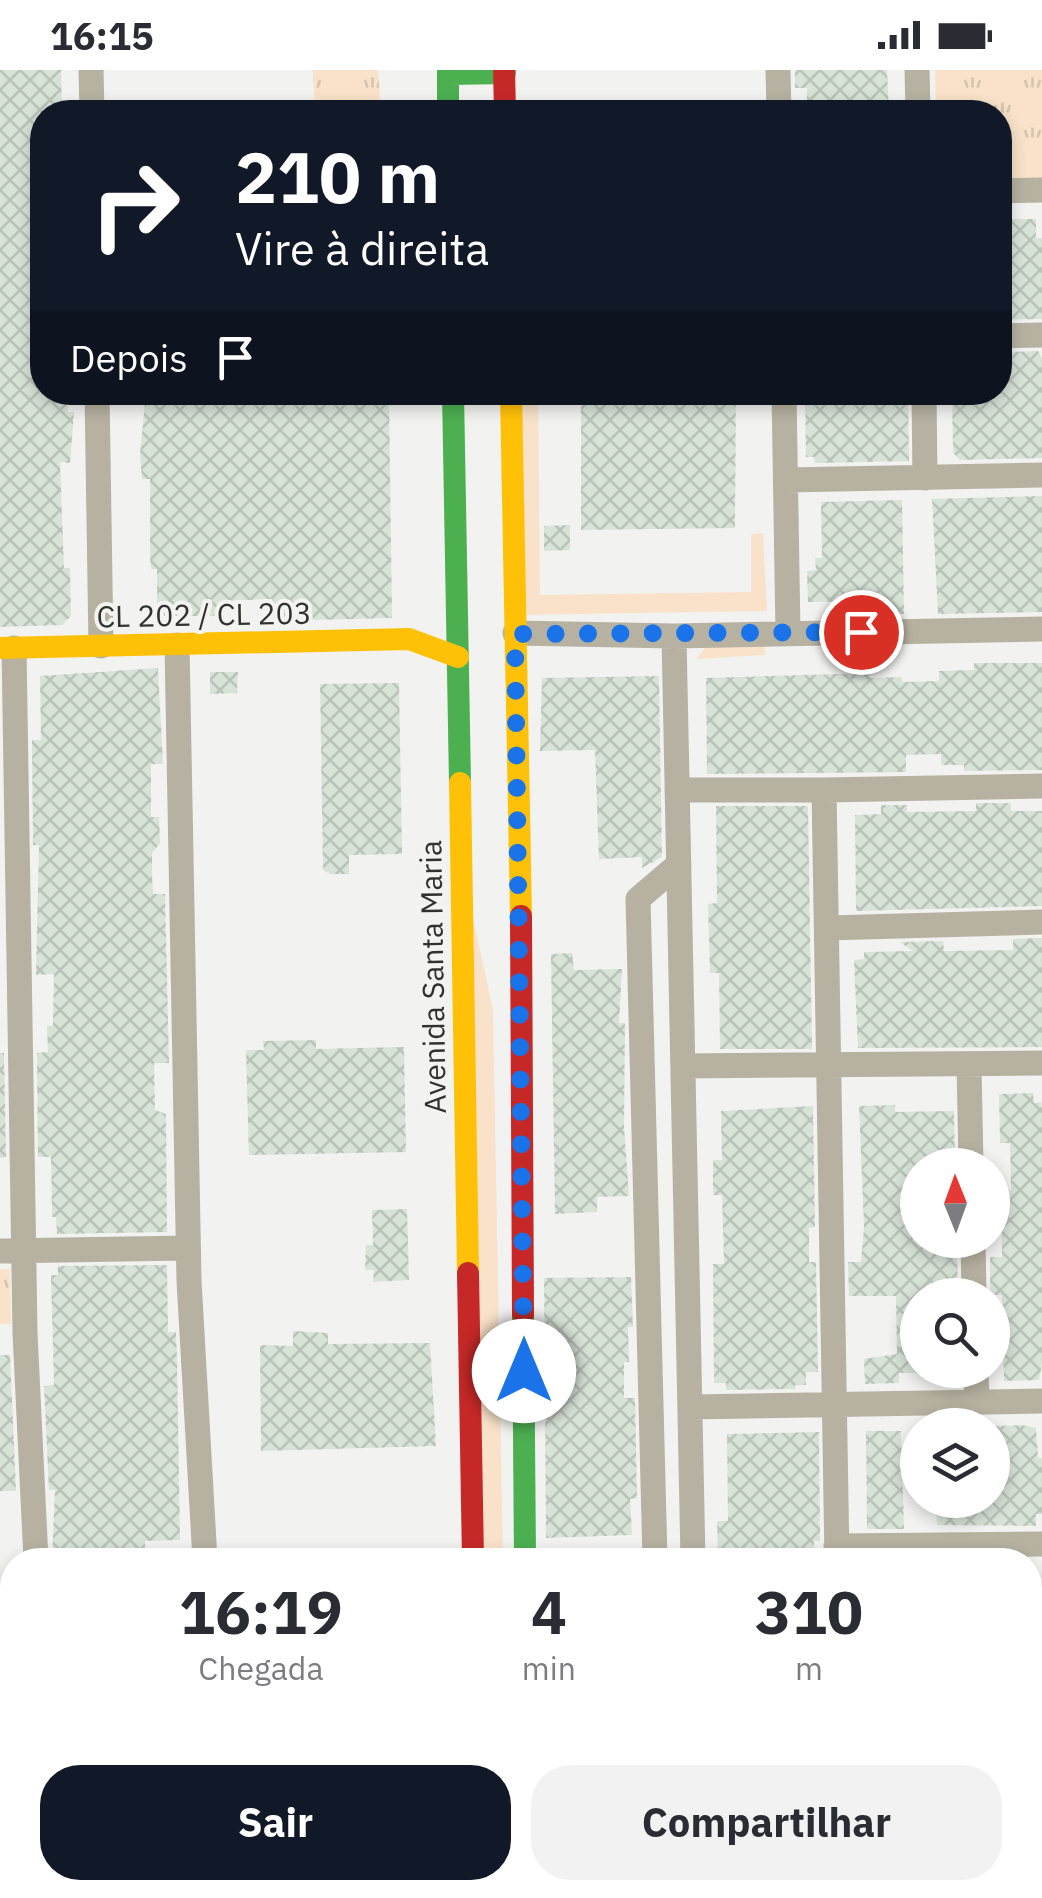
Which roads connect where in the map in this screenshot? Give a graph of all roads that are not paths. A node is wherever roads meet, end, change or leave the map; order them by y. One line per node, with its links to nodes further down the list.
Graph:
1 (91, 70): 6 (street)
2 (778, 70): 9 (street)
3 (917, 70): 10 (street)
4 (448, 72): 5 (main road); 7 (main road)
5 (504, 72): 8 (main road)
6 (92, 100)
7 (448, 100)
8 (505, 100)
9 (779, 100)
10 (918, 100)
11 (1012, 190): 12 (street)
12 (1042, 190)
13 (1012, 336): 14 (street)
14 (1042, 336)
15 (96, 405): 30 (street)
16 (453, 405): 23 (main road, Avenida Santa Maria)
17 (510, 405): 26 (main road)
18 (784, 405): 22 (street)
19 (924, 405): 21 (street)
20 (1042, 475): 21 (street)
21 (925, 478): 22 (street)
22 (786, 480): 25 (street)
23 (457, 601): 28 (main road); 32 (main road, Avenida Santa Maria)
24 (1042, 629): 25 (street)
25 (788, 633): 27 (street)
26 (515, 634): 27 (street); 37 (main road)
27 (674, 636): 34 (street)
28 (409, 639): 29 (main road, CL 202 / CL 203); 32 (main road)
29 (178, 645): 30 (main road, CL 202 / CL 203); 48 (street)
30 (101, 646): 31 (main road, CL 202 / CL 203)
31 (7, 648): 49 (street)
32 (458, 658): 36 (main road, Avenida Santa Maria)
33 (1042, 786): 35 (street)
34 (678, 790): 35 (street); 38 (street)
35 (824, 790): 42 (street)
36 (460, 819): 37 (main road); 39 (main road, Avenida Santa Maria)
37 (519, 820): 40 (main road)
38 (679, 864): 46 (street); 61 (street)
39 (460, 910): 40 (main road); 59 (main road, Avenida Santa Maria)
40 (521, 917): 60 (main road)
41 (1042, 922): 42 (street)
42 (827, 928): 45 (street)
43 (1042, 1063): 44 (street)
44 (968, 1064): 45 (street); 47 (street)
45 (829, 1065): 46 (street); 54 (street)
46 (683, 1066): 55 (street)
47 (970, 1148)
48 (188, 1248): 49 (street); 58 (street)
49 (12, 1251): 50 (street)
50 (12, 1333): 57 (street)
51 (977, 1388): 52 (street)
52 (977, 1402): 53 (street); 54 (street)
53 (1042, 1402)
54 (834, 1404): 55 (street); 63 (street)
55 (690, 1407): 62 (street)
56 (1042, 1544): 64 (street)
57 (35, 1548)
58 (203, 1548)
59 (473, 1548)
60 (525, 1548)
61 (655, 1548)
62 (692, 1548)
63 (837, 1548)
64 (951, 1548)

